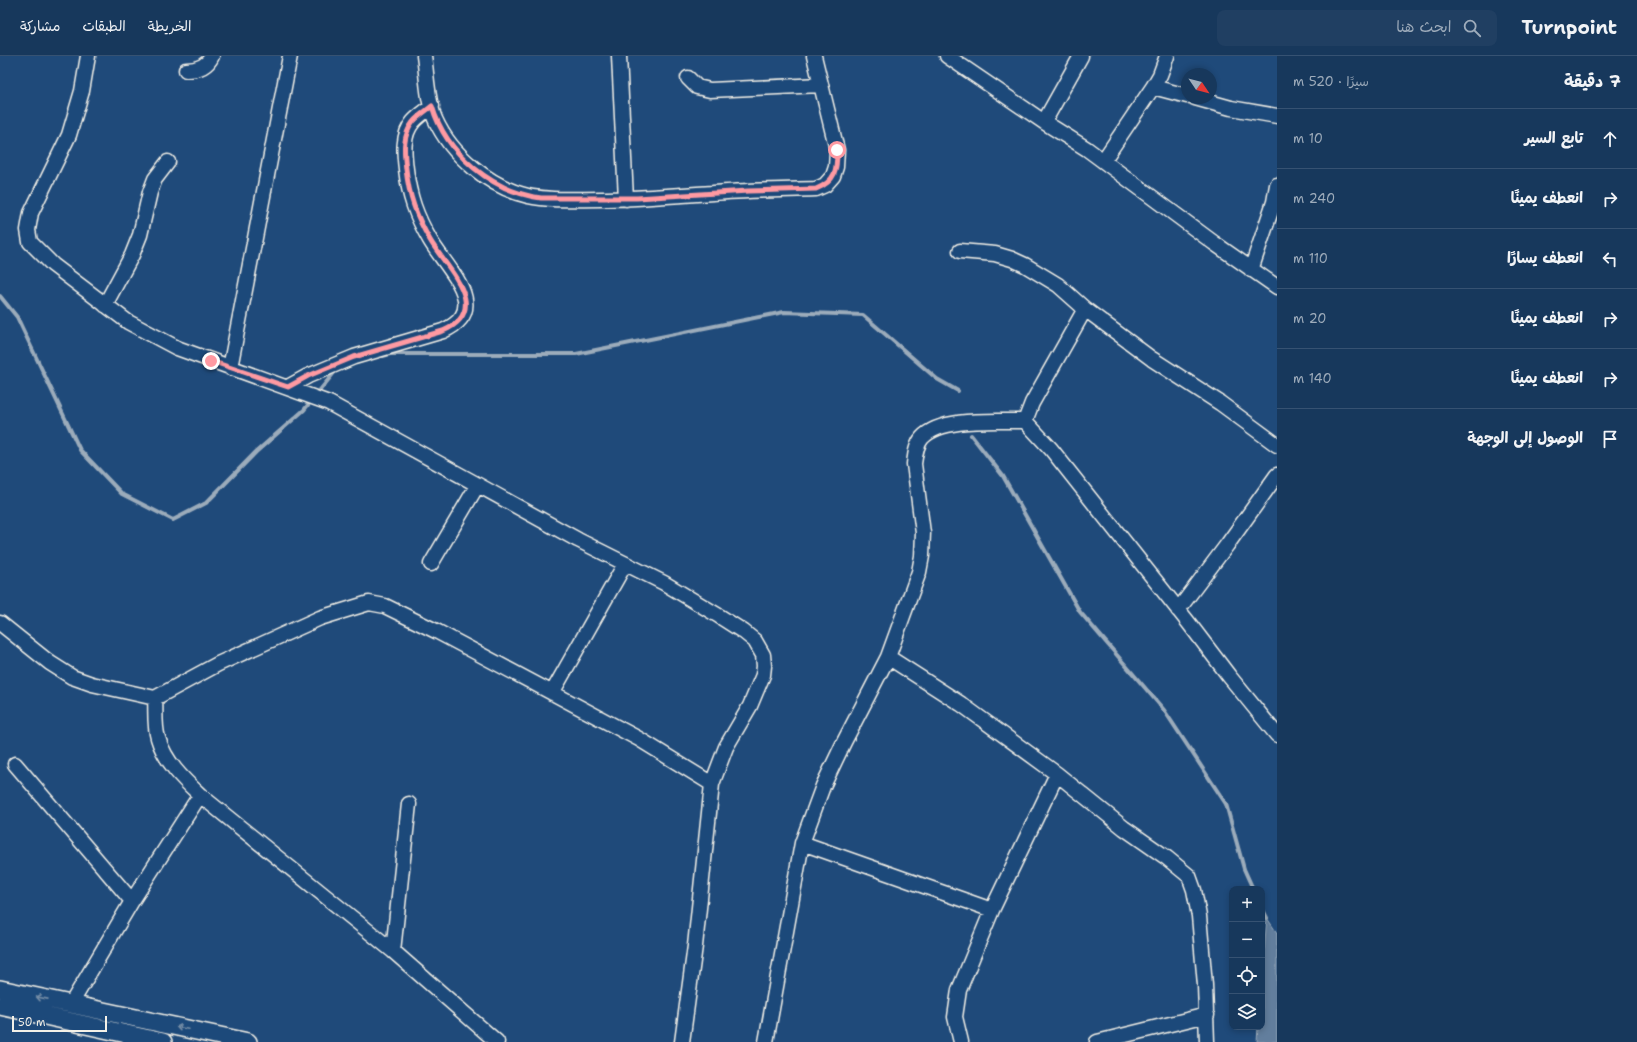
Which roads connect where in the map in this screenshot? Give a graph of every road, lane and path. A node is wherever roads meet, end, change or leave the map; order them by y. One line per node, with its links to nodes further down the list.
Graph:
1 (88, 56): 28 (street)
2 (212, 56): 11 (street)
3 (290, 56): 30 (street)
4 (424, 56): 17 (street)
5 (619, 56): 23 (street)
6 (814, 56): 13 (street)
7 (947, 56): 10 (street)
8 (1081, 56): 19 (street)
9 (1167, 56): 14 (street)
10 (961, 60): 19 (street)
11 (186, 70)
12 (688, 78): 13 (street)
13 (821, 85): 23 (street)
14 (1153, 87): 15 (street); 20 (street)
15 (1181, 94)
16 (1217, 104): 18 (street)
17 (432, 106): 23 (street); 31 (street)
18 (1277, 116)
19 (1044, 122): 20 (street)
20 (1103, 161): 26 (street)
21 (168, 162): 28 (street)
22 (1277, 184): 24 (street)
23 (626, 198)
24 (1275, 202): 26 (street)
25 (960, 251): 29 (street)
26 (1251, 270): 27 (street)
27 (1277, 287)
28 (104, 305): 30 (street)
29 (1085, 309): 32 (street); 33 (street)
30 (230, 368): 31 (street)
31 (288, 387): 35 (street)
32 (1025, 421): 38 (street); 40 (street)
33 (1277, 445)
34 (1277, 475): 38 (street)
35 (477, 486): 36 (street); 37 (street)
36 (432, 564)
37 (625, 564): 41 (street); 46 (street)
38 (1178, 610): 43 (street)
39 (0, 623): 42 (street)
40 (888, 657): 45 (street); 49 (street)
41 (552, 693): 42 (street); 46 (street)
42 (155, 698): 47 (street)
43 (1277, 735)
44 (15, 764): 50 (street)
45 (1057, 774): 51 (street); 56 (street)
46 (712, 784): 60 (street)
47 (200, 795): 50 (street); 52 (street)
48 (409, 804): 52 (street)
49 (802, 843): 51 (street); 61 (street)
50 (132, 901): 54 (street)
51 (992, 910): 62 (street)
52 (393, 951): 59 (street)
53 (0, 989): 54 (main road, one-way to 53)
54 (71, 1004): 58 (main road, one-way to 54)
55 (0, 1006): 57 (main road)
56 (1206, 1015): 63 (street); 64 (street)
57 (163, 1042)
58 (248, 1042)
59 (497, 1042)
60 (682, 1042)
61 (766, 1042)
62 (961, 1042)
63 (1097, 1042)
64 (1207, 1042)

